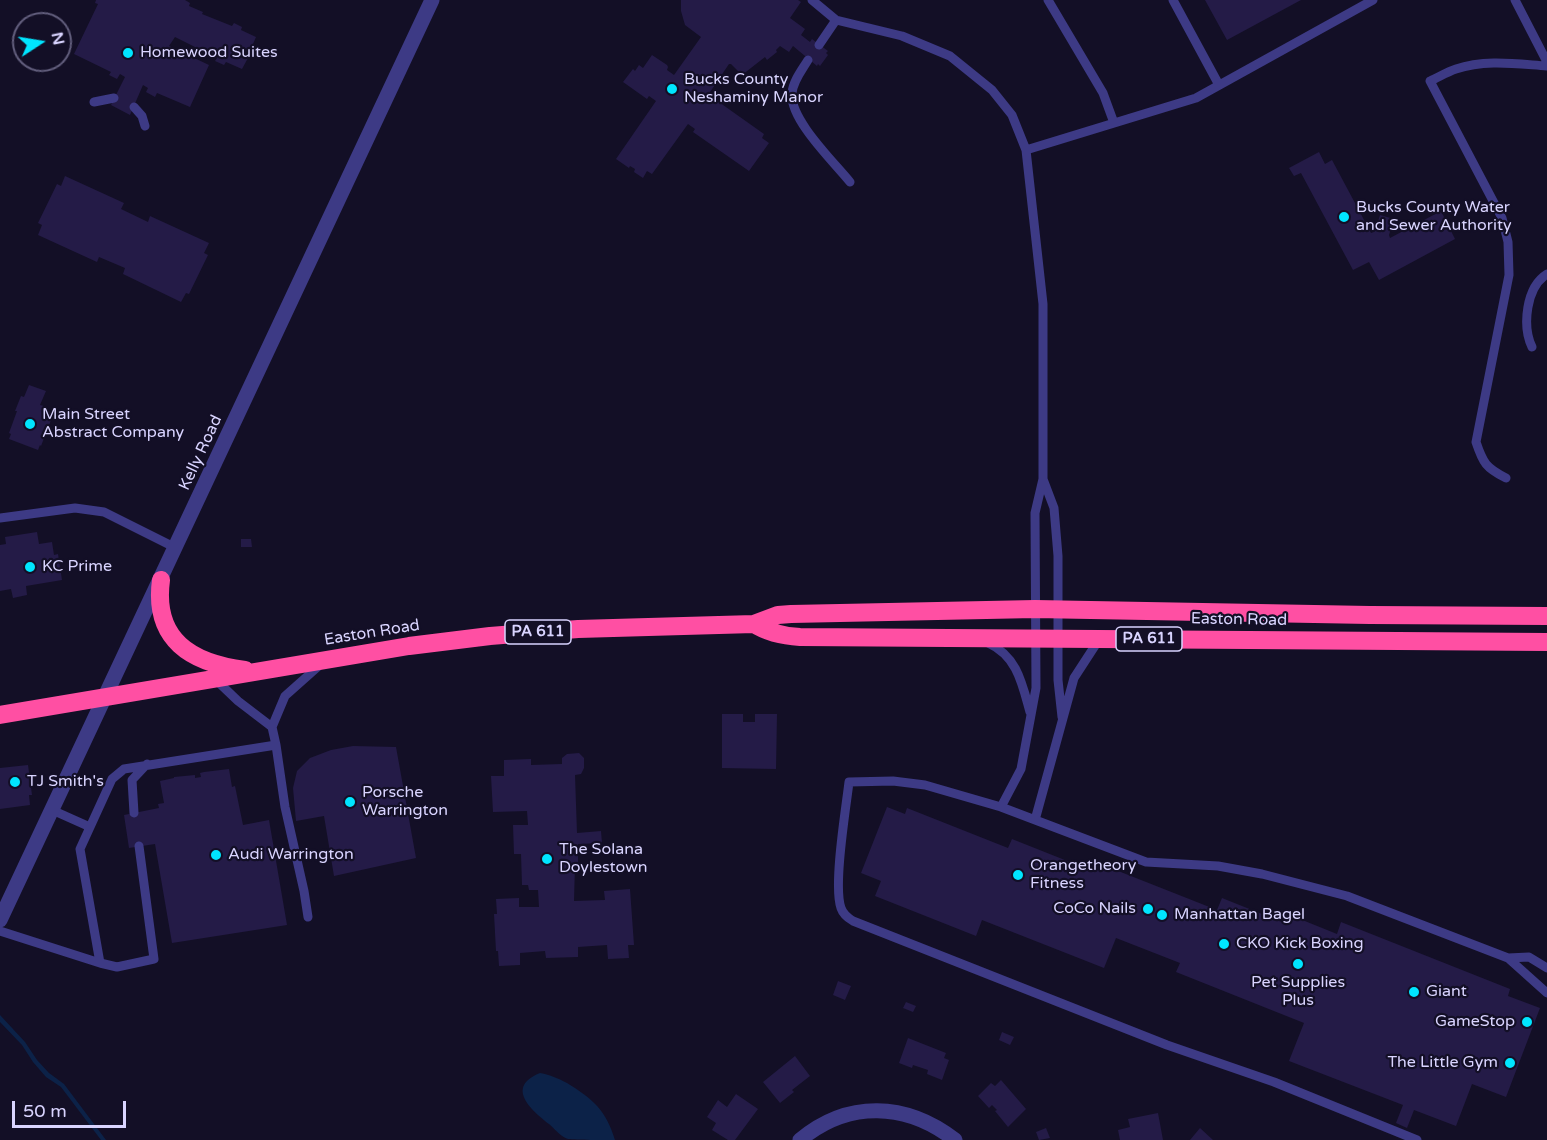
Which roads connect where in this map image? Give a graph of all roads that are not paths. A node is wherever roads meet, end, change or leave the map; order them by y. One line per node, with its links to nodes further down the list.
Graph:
1 (432, 0): 24 (street, Kelly Road)
2 (812, 0): 7 (lane)
3 (1048, 0): 15 (lane)
4 (1173, 0): 11 (lane)
5 (1373, 0): 11 (lane)
6 (1515, 0): 10 (lane)
7 (836, 20): 8 (lane); 17 (lane)
8 (819, 45)
9 (808, 60): 18 (lane)
10 (1547, 64): 21 (lane)
11 (1219, 85): 15 (lane)
12 (114, 98): 13 (lane)
13 (94, 102)
14 (134, 106): 16 (lane)
15 (1114, 123): 17 (lane)
16 (145, 126)
17 (1026, 150): 22 (lane)
18 (850, 182)
19 (1547, 274): 20 (lane)
20 (1532, 347)
21 (1506, 478)
22 (1043, 479): 26 (lane); 27 (lane)
23 (0, 518): 24 (lane)
24 (176, 548): 25 (street, Kelly Road)
25 (161, 579): 36 (highway); 38 (street, Kelly Road)
26 (1035, 609): 27 (highway, Easton Road / PA 611); 29 (highway, Easton Road / PA 611); 31 (lane)
27 (1058, 609): 28 (highway, Easton Road / PA 611); 32 (lane)
28 (1547, 616)
29 (754, 624): 30 (highway, Easton Road / PA 611); 35 (highway, Easton Road / PA 611)
30 (974, 637): 31 (highway, Easton Road / PA 611); 39 (lane)
31 (1036, 638): 32 (highway, Easton Road / PA 611); 39 (lane)
32 (1058, 638): 33 (highway, Easton Road / PA 611); 41 (lane)
33 (1100, 638): 34 (highway, Easton Road / PA 611); 41 (lane)
34 (1547, 642)
35 (324, 660): 36 (highway, Easton Road / PA 611); 42 (lane)
36 (259, 671): 37 (highway, Easton Road / PA 611)
37 (215, 679): 38 (highway, Easton Road / PA 611); 42 (lane)
38 (105, 697): 40 (highway, Easton Road / PA 611); 46 (street, Kelly Road)
39 (1031, 713): 45 (lane)
40 (0, 715)
41 (1062, 717): 48 (lane)
42 (272, 727): 43 (lane)
43 (276, 744): 44 (lane); 51 (lane)
44 (147, 764): 47 (lane); 49 (lane)
45 (1001, 807): 48 (lane); 60 (lane)
46 (52, 810): 49 (lane); 52 (street, Kelly Road)
47 (135, 813)
48 (1035, 820): 54 (lane)
49 (90, 827): 55 (lane)
50 (139, 846): 55 (lane)
51 (308, 917)
52 (0, 920)
53 (0, 931): 55 (lane)
54 (1508, 958): 56 (lane); 57 (lane)
55 (100, 963)
56 (1547, 968)
57 (1547, 993)
58 (800, 1140): 59 (street)
59 (955, 1140)
60 (1416, 1140)

